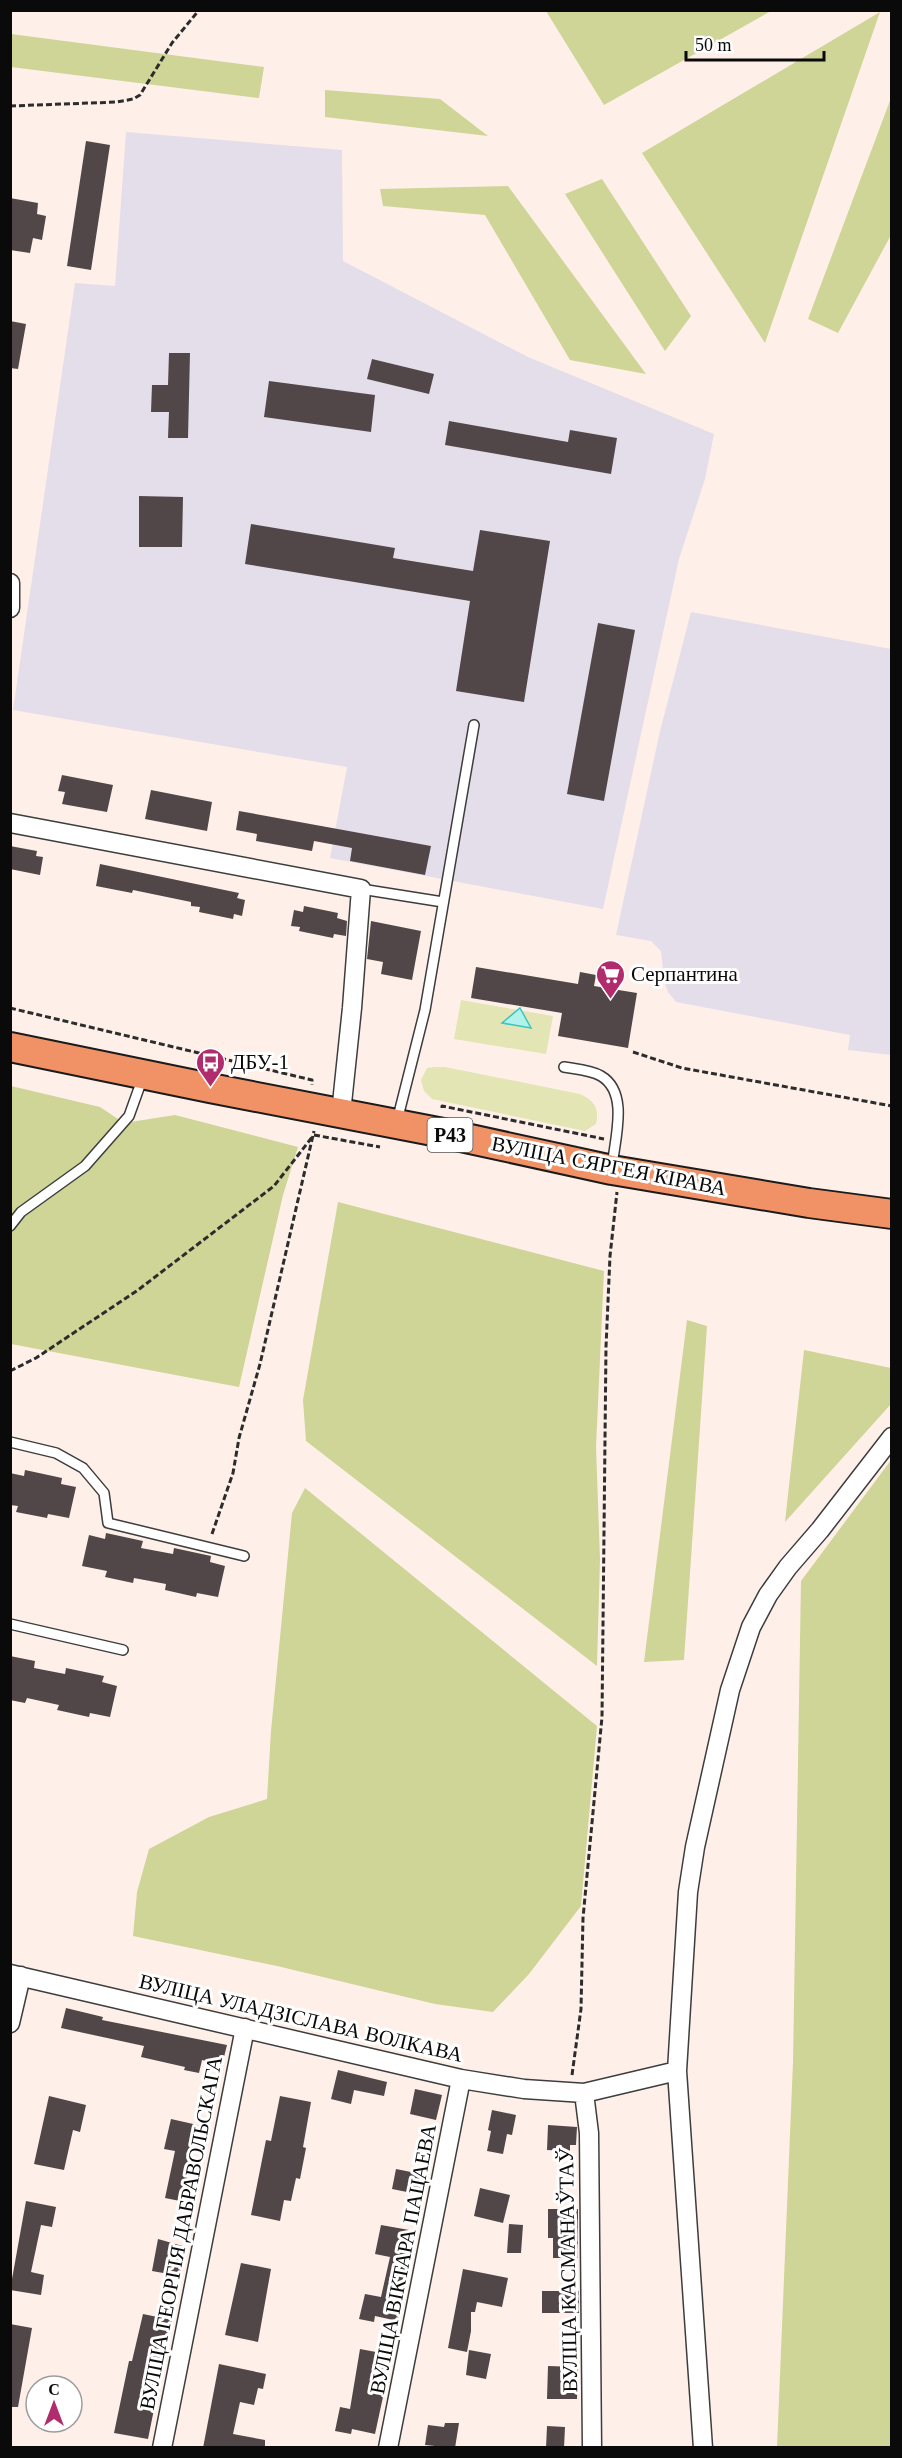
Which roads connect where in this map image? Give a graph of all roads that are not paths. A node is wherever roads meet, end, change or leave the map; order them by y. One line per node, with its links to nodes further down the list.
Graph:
1 (10, 583): 2 (street)
2 (10, 608)
3 (474, 725): 6 (lane)
4 (10, 823): 5 (street)
5 (361, 889): 6 (lane); 10 (street)
6 (443, 902): 11 (lane)
7 (10, 1047): 9 (main road, ВУЛІЦА СЯРГЕЯ КІРАВА / Р43)
8 (564, 1067): 12 (lane)
9 (144, 1075): 10 (main road, ВУЛІЦА СЯРГЕЯ КІРАВА / Р43); 14 (lane)
10 (341, 1113): 11 (main road, ВУЛІЦА СЯРГЕЯ КІРАВА / Р43)
11 (393, 1136): 12 (main road, ВУЛІЦА СЯРГЕЯ КІРАВА / Р43)
12 (612, 1170): 13 (main road, ВУЛІЦА СЯРГЕЯ КІРАВА / Р43)
13 (891, 1214)
14 (10, 1226)
15 (891, 1437): 23 (street)
16 (10, 1442): 17 (lane)
17 (244, 1556)
18 (10, 1624): 19 (lane)
19 (123, 1650)
20 (16, 1975): 21 (street); 22 (street, ВУЛІЦА УЛАДЗІСЛАВА ВОЛКАВА)
21 (10, 2023)
22 (245, 2028): 24 (street, ВУЛІЦА УЛАДЗІСЛАВА ВОЛКАВА); 26 (street, ВУЛІЦА ГЕОРГІЯ ДАБРАВОЛЬСКАГА)
23 (677, 2071): 25 (street, ВУЛІЦА УЛАДЗІСЛАВА ВОЛКАВА); 29 (street)
24 (461, 2079): 25 (street, ВУЛІЦА УЛАДЗІСЛАВА ВОЛКАВА); 27 (street, ВУЛІЦА ВІКТАРА ПАЦАЕВА)
25 (577, 2092): 28 (street, ВУЛІЦА КАСМАНАЎТАЎ)
26 (162, 2448)
27 (388, 2448)
28 (592, 2448)
29 (703, 2448)

